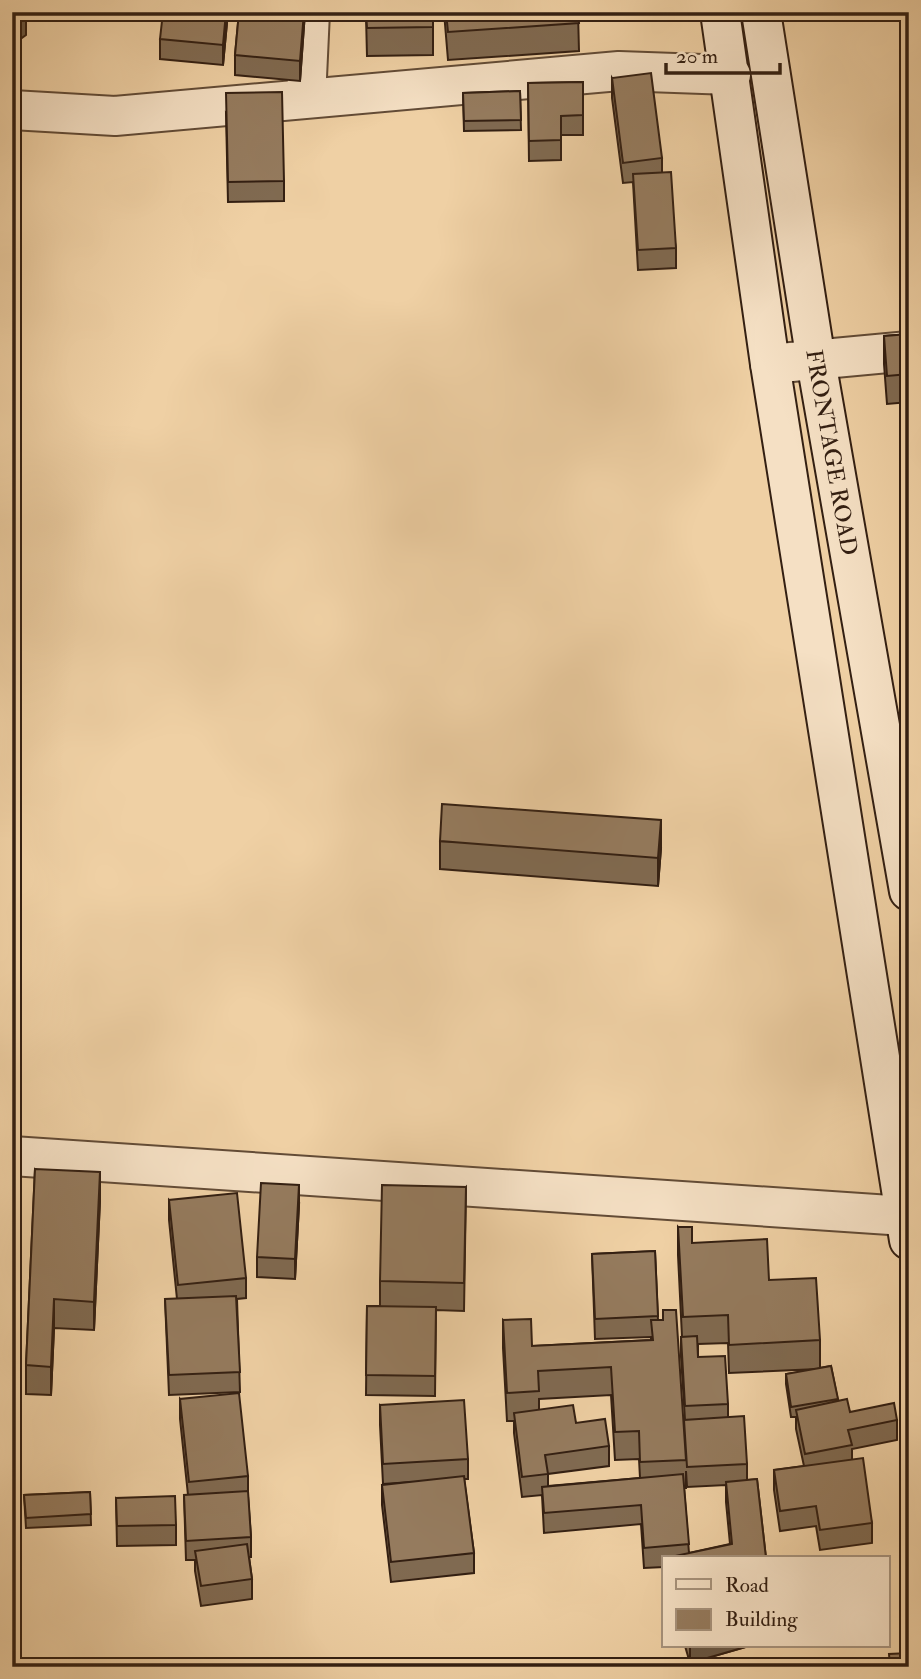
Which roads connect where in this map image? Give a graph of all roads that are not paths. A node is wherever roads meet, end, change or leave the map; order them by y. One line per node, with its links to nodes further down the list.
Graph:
1 (310, 12): 5 (main road)
2 (720, 12): 4 (main road)
3 (761, 12): 8 (main road, FRONTAGE ROAD)
4 (731, 75): 5 (main road); 9 (main road)
5 (306, 99): 6 (main road)
6 (12, 110)
7 (909, 351): 8 (main road)
8 (816, 361): 9 (main road); 10 (main road, FRONTAGE ROAD)
9 (771, 364): 12 (main road)
10 (909, 891)
11 (12, 1156): 12 (main road)
12 (907, 1228)

